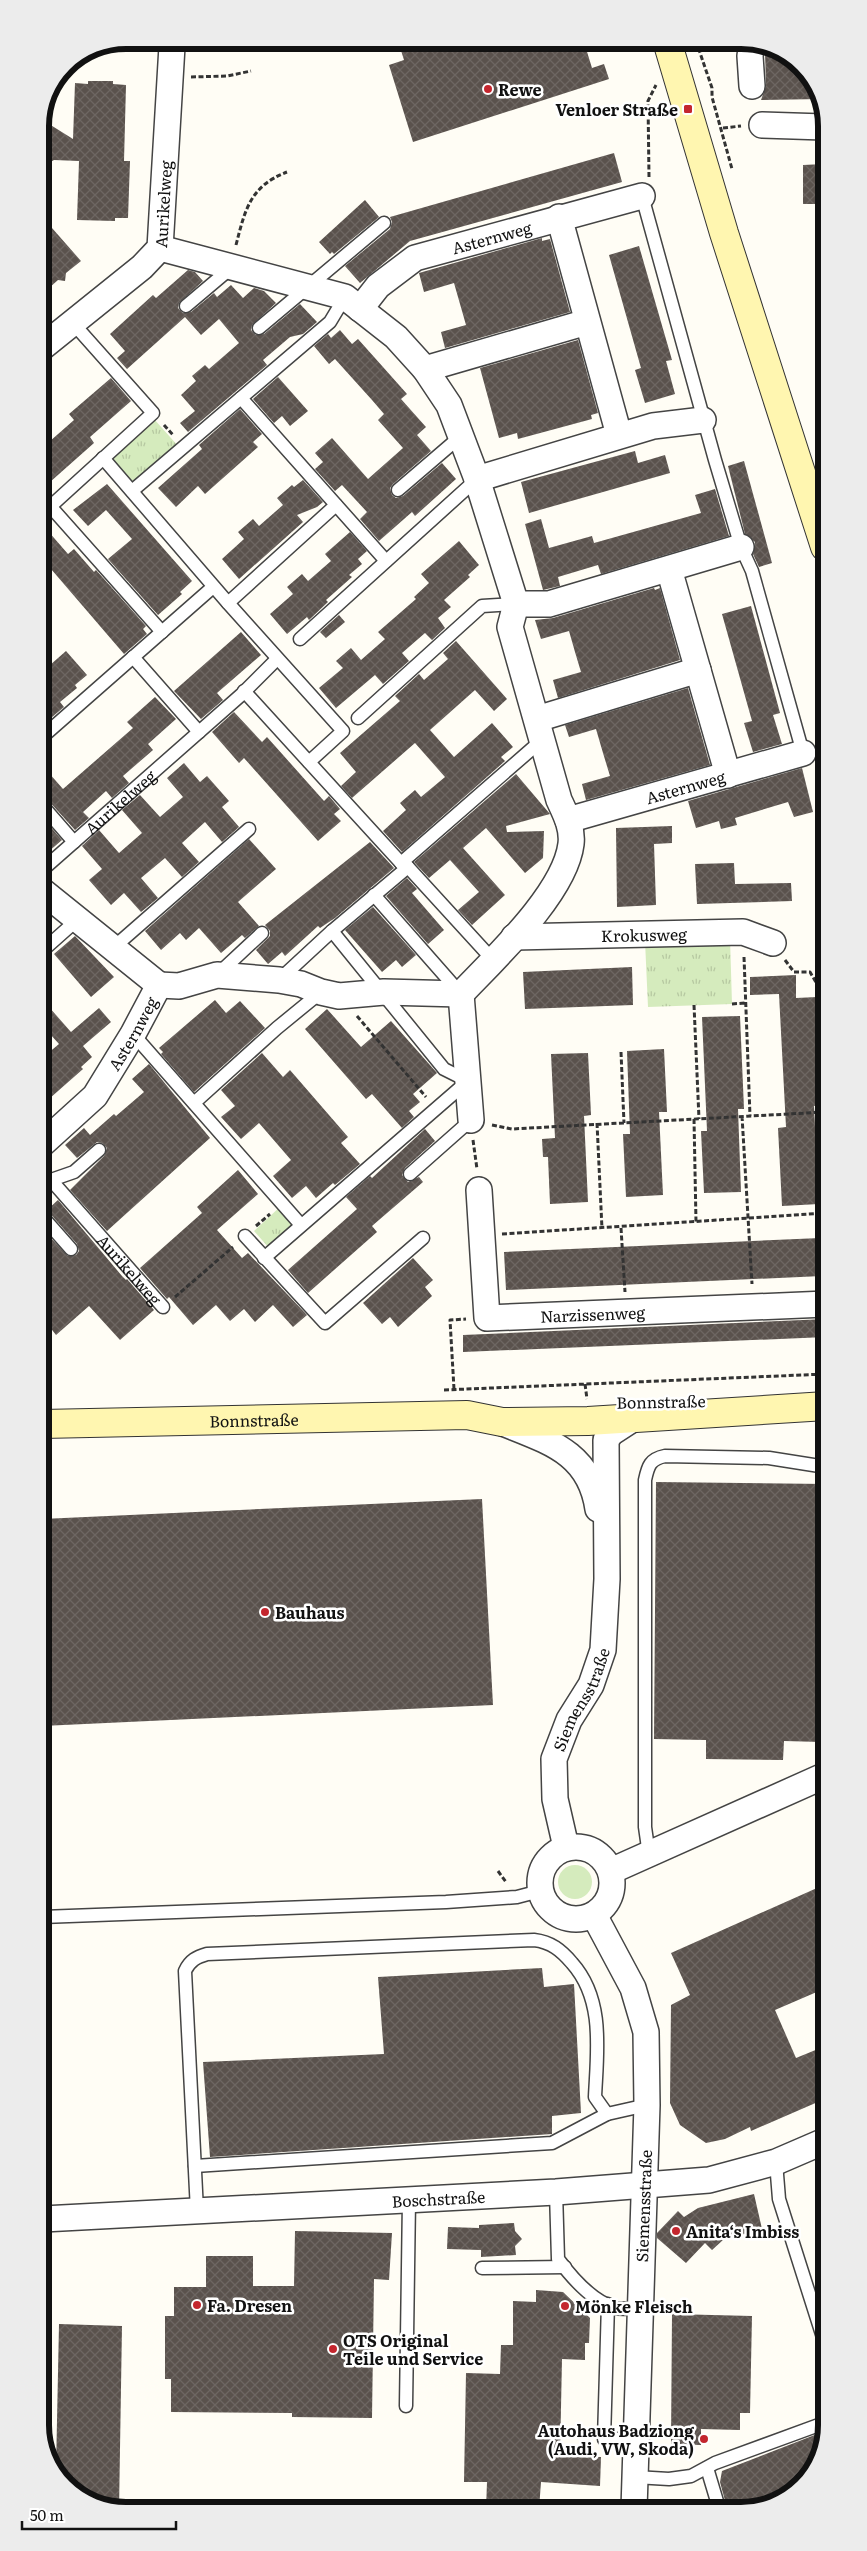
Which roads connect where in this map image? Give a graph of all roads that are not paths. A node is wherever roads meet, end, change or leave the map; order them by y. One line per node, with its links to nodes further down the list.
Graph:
1 (172, 49): 10 (street, Aurikelweg)
2 (670, 49): 31 (main road)
3 (751, 50): 4 (street)
4 (752, 86)
5 (762, 125): 6 (street)
6 (818, 126)
7 (642, 196): 8 (street, Asternweg); 21 (lane)
8 (559, 217): 13 (street, Asternweg); 16 (street)
9 (384, 223): 12 (lane)
10 (160, 248): 11 (street); 15 (street, Aurikelweg)
11 (231, 268): 12 (street); 14 (lane)
12 (306, 288): 13 (street); 17 (lane)
13 (352, 303): 19 (street); 20 (lane, Asternweg)
14 (186, 306)
15 (72, 322): 18 (street, Aurikelweg); 24 (lane)
16 (587, 322): 19 (street); 22 (street)
17 (259, 328)
18 (49, 341)
19 (425, 369): 23 (street)
20 (242, 398): 27 (lane, Asternweg); 28 (lane)
21 (703, 420): 22 (street); 32 (lane)
22 (619, 435): 25 (street)
23 (461, 436): 25 (street); 26 (lane)
24 (103, 458): 27 (lane); 29 (lane)
25 (477, 479): 33 (lane); 37 (street)
26 (398, 490)
27 (132, 491): 35 (lane)
28 (336, 505): 33 (lane); 36 (lane)
29 (49, 507)
30 (49, 515): 38 (lane)
31 (818, 525)
32 (741, 547): 34 (street); 48 (lane)
33 (386, 561): 39 (lane)
34 (669, 568): 37 (street); 42 (street)
35 (213, 587): 36 (lane); 38 (lane)
36 (228, 603): 41 (lane)
37 (516, 604): 44 (lane); 45 (street)
38 (162, 632): 40 (lane)
39 (300, 639)
40 (133, 657): 46 (lane); 47 (lane)
41 (277, 659): 43 (lane, Aurikelweg); 49 (lane)
42 (698, 670): 45 (street); 50 (street)
43 (244, 691): 47 (lane, Aurikelweg); 49 (lane)
44 (358, 718)
45 (539, 729): 52 (street); 56 (lane)
46 (49, 731)
47 (199, 732): 54 (lane, Aurikelweg)
48 (803, 753): 50 (street, Asternweg)
49 (308, 762): 56 (lane)
50 (728, 775): 52 (street, Asternweg)
51 (49, 813): 54 (lane)
52 (568, 820): 62 (street)
53 (249, 829): 65 (lane)
54 (74, 842): 55 (lane, Aurikelweg)
55 (49, 864)
56 (404, 865): 57 (lane); 66 (lane)
57 (374, 895): 60 (lane); 72 (lane)
58 (49, 897): 59 (street)
59 (77, 920): 64 (lane); 65 (street)
60 (332, 931): 68 (lane); 70 (lane)
61 (262, 932): 67 (lane)
62 (514, 937): 63 (street, Krokusweg); 66 (street)
63 (773, 943)
64 (49, 945)
65 (113, 948): 69 (street)
66 (493, 960): 72 (street)
67 (217, 975): 68 (street, Asternweg); 69 (street, Asternweg)
68 (279, 980): 71 (street, Asternweg)
69 (158, 985): 73 (street, Asternweg)
70 (384, 992): 71 (street, Asternweg); 72 (street, Asternweg); 74 (lane)
71 (330, 994): 75 (lane)
72 (461, 994): 74 (street)
73 (133, 1034): 75 (lane); 77 (street, Asternweg)
74 (468, 1081): 76 (street); 84 (lane)
75 (194, 1103): 84 (lane)
76 (471, 1120): 79 (lane)
77 (49, 1138)
78 (99, 1150): 80 (lane)
79 (410, 1174)
80 (49, 1178)
81 (49, 1182): 90 (lane, Aurikelweg)
82 (479, 1190): 89 (street, Narzissenweg)
83 (49, 1224): 87 (lane)
84 (301, 1225): 88 (lane)
85 (245, 1236): 88 (lane)
86 (423, 1238): 88 (lane)
87 (72, 1249)
88 (264, 1258)
89 (818, 1304)
90 (163, 1307)
91 (818, 1406): 93 (main road, Bonnstraße)
92 (818, 1407): 94 (main road, Bonnstraße)
93 (467, 1415): 95 (main road, Bonnstraße); 96 (main road, Bonnstraße)
94 (630, 1420): 95 (main road, Bonnstraße); 98 (street, Siemensstraße)
95 (502, 1422): 98 (street, Siemensstraße)
96 (49, 1424)
97 (818, 1466): 101 (lane)
98 (607, 1579): 100 (street, Siemensstraße)
99 (818, 1779): 101 (street)
100 (566, 1847): 102 (street); 103 (street)
101 (649, 1855): 102 (street)
102 (611, 1871): 104 (street)
103 (540, 1891): 104 (street); 105 (lane)
104 (594, 1915): 106 (street, Siemensstraße)
105 (49, 1917)
106 (647, 2105): 107 (lane); 111 (street, Siemensstraße)
107 (607, 2114): 110 (lane); 110 (lane)
108 (818, 2144): 109 (street, Boschstraße)
109 (776, 2162): 111 (street, Boschstraße); 120 (lane)
110 (195, 2166): 114 (lane)
111 (643, 2186): 112 (street, Boschstraße); 119 (street, Siemensstraße)
112 (556, 2192): 113 (street, Boschstraße); 116 (lane)
113 (409, 2200): 114 (street, Boschstraße); 121 (lane)
114 (197, 2211): 115 (street, Boschstraße)
115 (49, 2219)
116 (565, 2267): 117 (lane); 118 (lane)
117 (482, 2268)
118 (608, 2304): 119 (lane); 123 (lane)
119 (639, 2308): 123 (street, Siemensstraße)
120 (818, 2322)
121 (406, 2406)
122 (818, 2425): 124 (lane)
123 (636, 2439): 125 (street, Siemensstraße)
124 (707, 2468): 125 (lane); 127 (lane)
125 (635, 2477): 126 (street, Siemensstraße)
126 (634, 2502)
127 (717, 2502)

